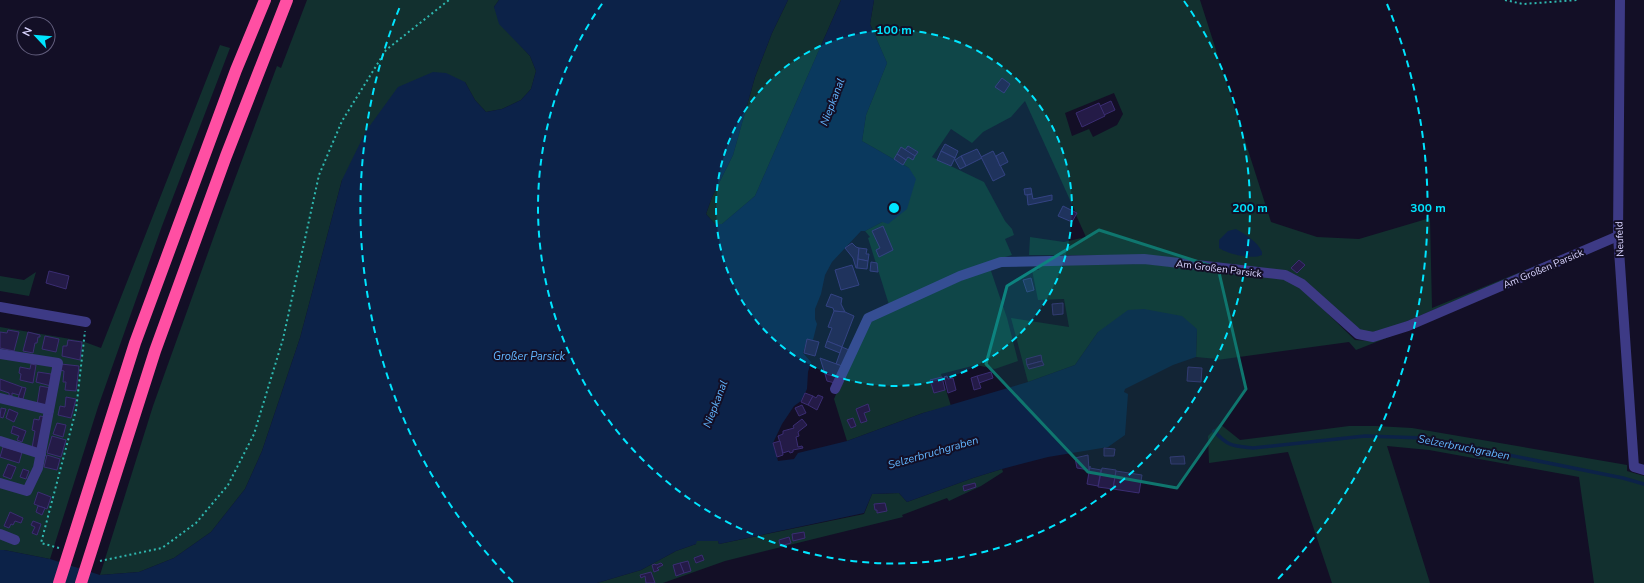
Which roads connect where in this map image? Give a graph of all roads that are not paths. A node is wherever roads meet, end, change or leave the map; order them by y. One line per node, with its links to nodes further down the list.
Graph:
1 (265, 0): 17 (highway)
2 (287, 0): 18 (highway)
3 (1620, 0): 4 (street, Neufeld)
4 (1618, 236): 8 (street, Am Großen Parsick); 13 (street, Neufeld)
5 (0, 307): 6 (street)
6 (86, 322)
7 (0, 354): 10 (street)
8 (835, 389)
9 (0, 398): 10 (street)
10 (49, 410): 12 (street)
11 (0, 441): 12 (street)
12 (40, 454): 14 (street)
13 (1644, 470)
14 (0, 483)
15 (0, 534): 16 (street)
16 (15, 540)
17 (59, 583)
18 (81, 583)

